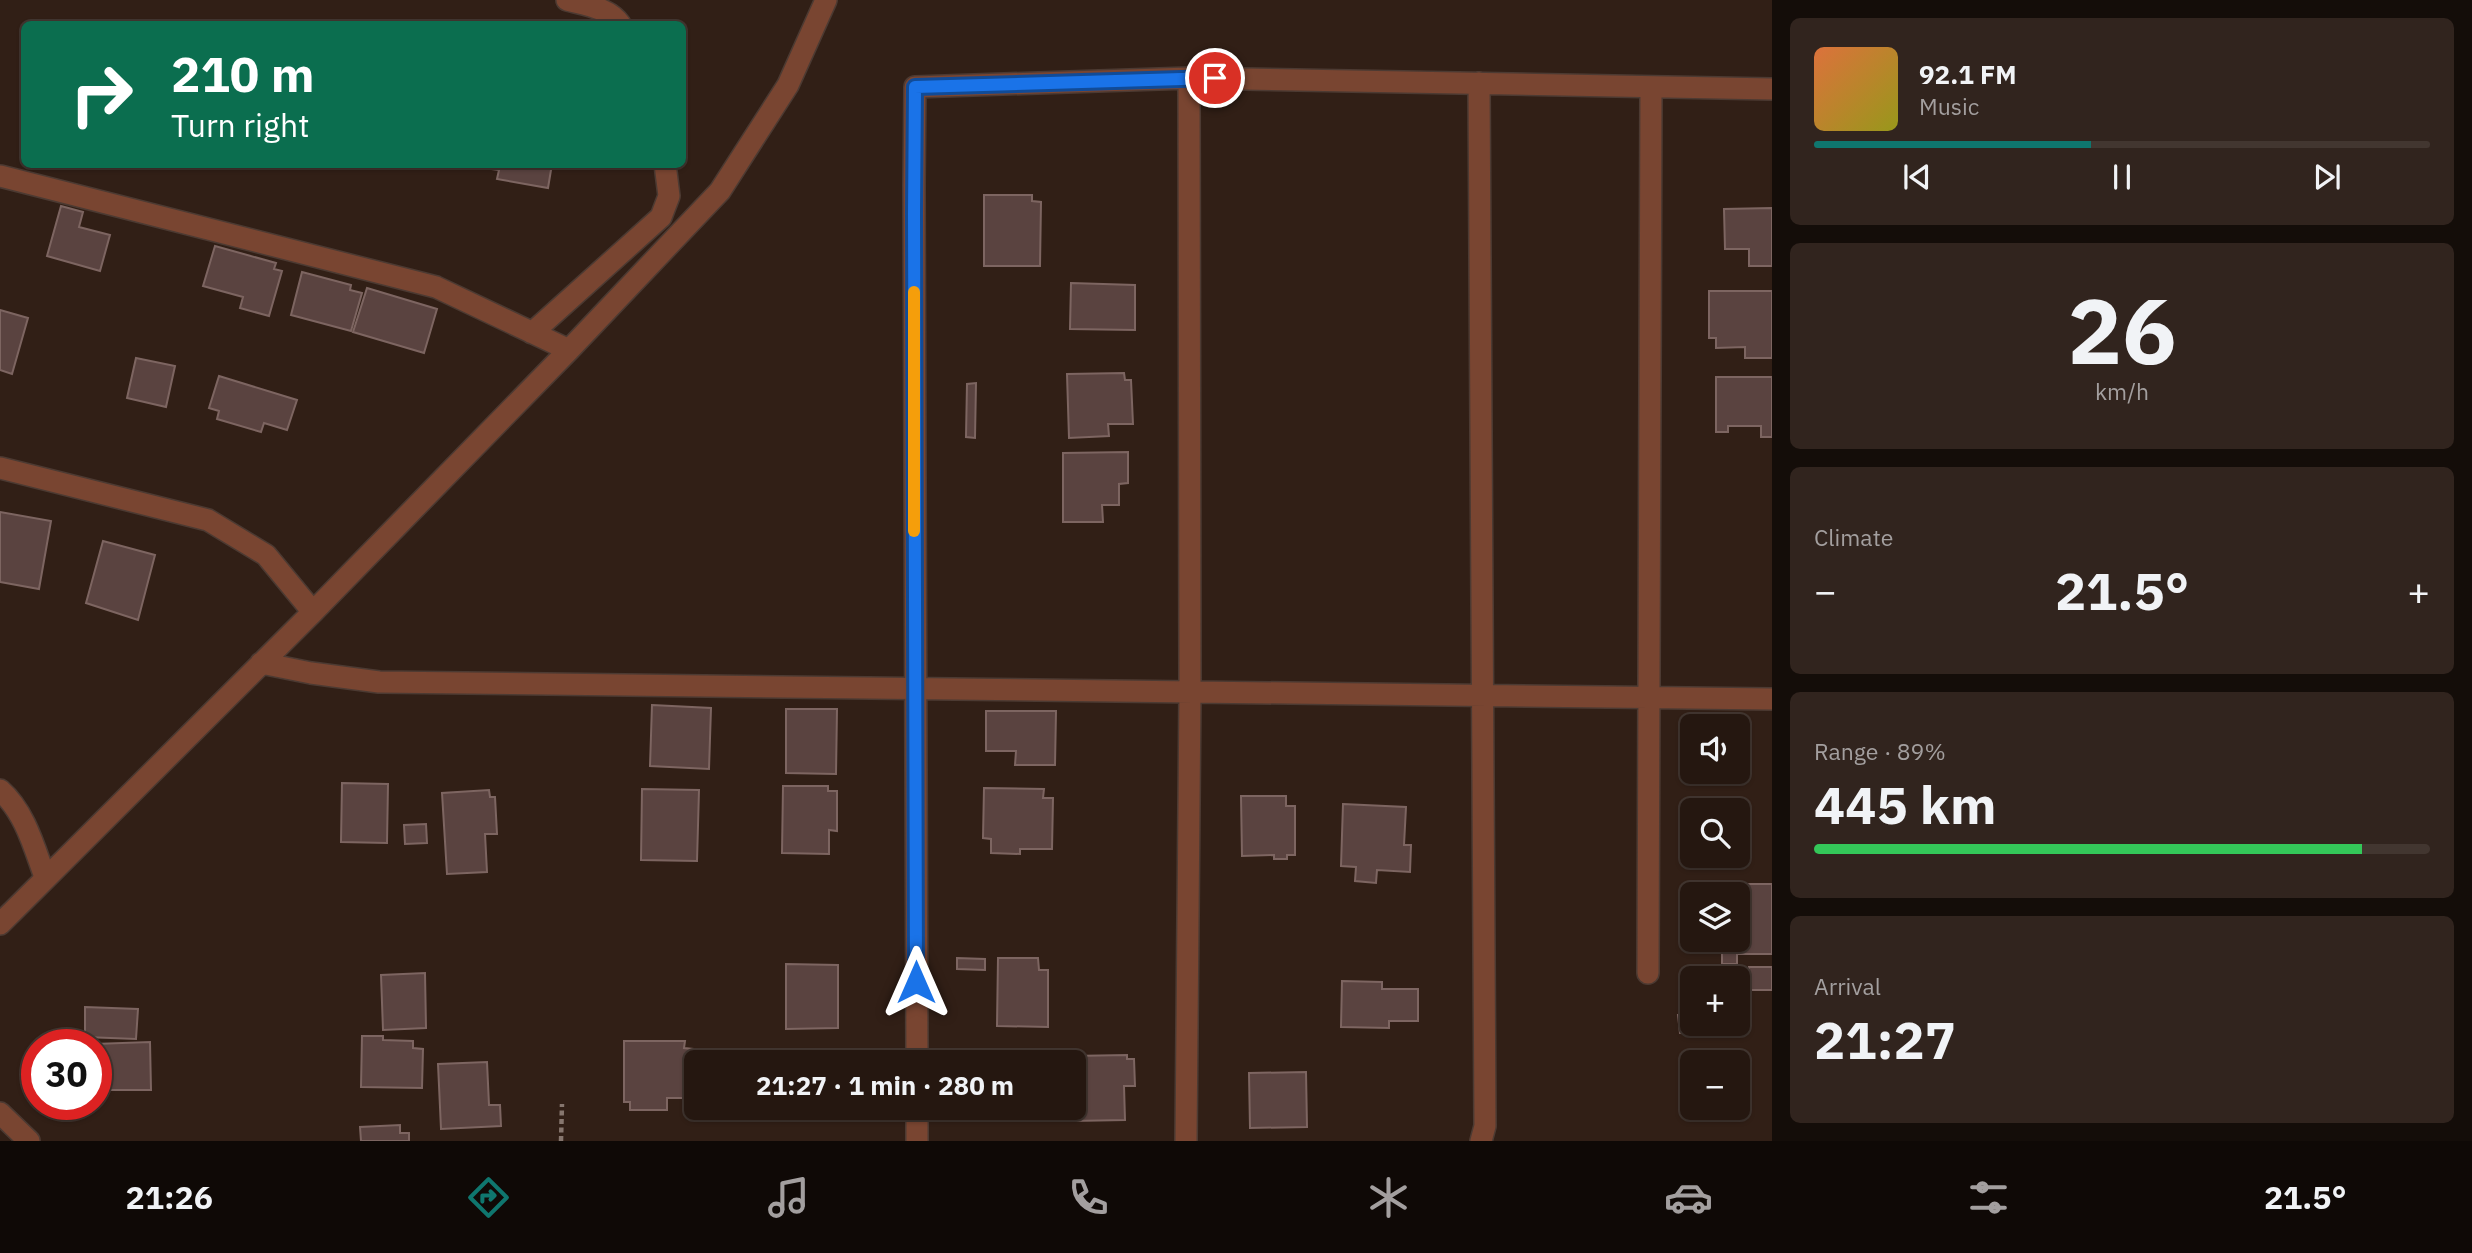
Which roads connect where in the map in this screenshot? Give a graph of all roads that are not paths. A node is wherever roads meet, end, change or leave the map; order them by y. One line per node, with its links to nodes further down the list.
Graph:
1 (568, 0): 3 (street)
2 (826, 0): 11 (street)
3 (618, 21)
4 (1189, 78): 5 (street); 15 (street); 16 (street)
5 (1479, 83): 6 (street); 17 (street)
6 (1651, 86): 7 (street); 18 (street)
7 (1772, 89)
8 (666, 168): 10 (street)
9 (0, 176): 10 (street)
10 (532, 333): 11 (street)
11 (569, 350): 13 (street)
12 (0, 468): 13 (street)
13 (313, 612): 14 (street)
14 (261, 663): 15 (street); 21 (street)
15 (914, 688): 16 (street); 24 (street)
16 (1190, 692): 17 (street); 30 (street)
17 (1482, 696): 18 (street); 27 (street)
18 (1647, 698): 19 (street); 23 (street)
19 (1772, 699)
20 (0, 790): 21 (street)
21 (45, 877): 22 (street)
22 (0, 924)
23 (1647, 973)
24 (916, 1050)
25 (0, 1113): 28 (street)
26 (917, 1120): 29 (street)
27 (1484, 1136)
28 (29, 1141)
29 (917, 1141)
30 (1186, 1141)

